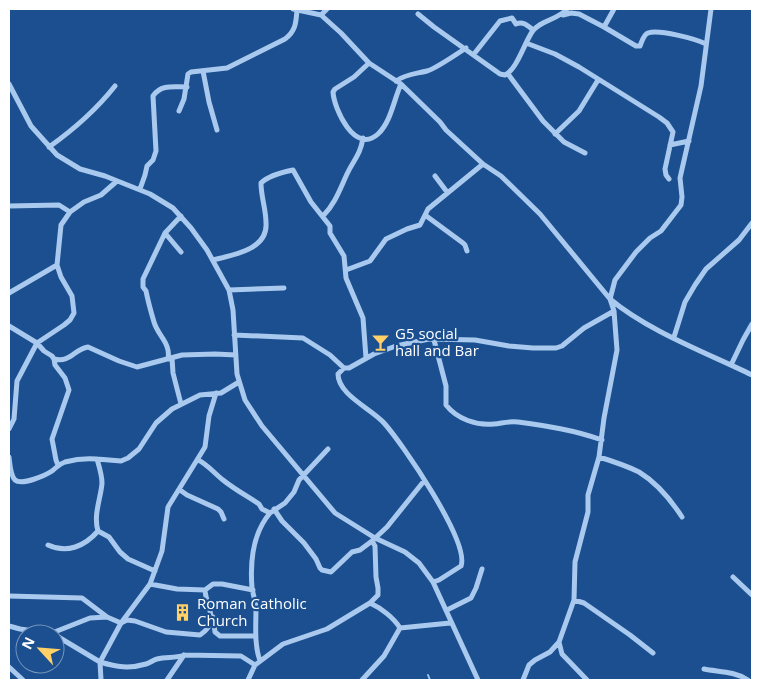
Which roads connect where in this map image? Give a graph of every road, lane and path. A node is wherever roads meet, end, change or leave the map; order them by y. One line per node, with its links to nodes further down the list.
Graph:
1 (295, 9): 7 (street); 16 (street)
2 (327, 9): 7 (street)
3 (567, 9): 8 (street)
4 (614, 9): 9 (street)
5 (711, 9): 12 (street)
6 (418, 14): 13 (street)
7 (321, 15): 15 (street)
8 (563, 15): 9 (street); 10 (street)
9 (604, 27): 12 (street)
10 (533, 30): 11 (street); 14 (street)
11 (526, 43): 17 (street); 18 (street)
12 (706, 44): 27 (street)
13 (466, 48): 14 (street); 19 (street)
14 (474, 54): 17 (street)
15 (369, 62): 19 (street); 26 (street)
16 (203, 71): 22 (street); 24 (street)
17 (508, 74): 25 (street)
18 (598, 80): 25 (street); 28 (street)
19 (398, 82): 26 (street); 31 (street)
20 (9, 84): 29 (street)
21 (115, 86): 29 (street)
22 (187, 87): 23 (street); 35 (street)
23 (179, 111)
24 (217, 130)
25 (556, 134): 30 (street)
26 (363, 138): 41 (street)
27 (689, 141): 28 (street); 52 (street)
28 (670, 145): 33 (street)
29 (49, 147): 34 (street)
30 (585, 153)
31 (483, 164): 36 (street); 52 (street)
32 (436, 176): 36 (street)
33 (669, 179)
34 (117, 182): 35 (street); 38 (street)
35 (140, 189): 40 (street)
36 (447, 192): 39 (street)
37 (9, 206): 38 (street)
38 (70, 212): 47 (street)
39 (425, 215): 44 (street); 48 (street)
40 (181, 216): 43 (street); 46 (street)
41 (323, 216): 46 (street); 48 (street)
42 (752, 223): 57 (street)
43 (165, 233): 45 (street); 63 (street)
44 (466, 251)
45 (181, 252)
46 (213, 260): 50 (street)
47 (57, 265): 51 (street); 59 (street)
48 (346, 270): 61 (street)
49 (284, 288): 50 (street)
50 (229, 290): 56 (street)
51 (9, 293)
52 (610, 299): 53 (street); 57 (street)
53 (614, 311): 58 (street); 71 (street)
54 (752, 324): 64 (street)
55 (9, 326): 59 (street)
56 (234, 335): 60 (street); 65 (street)
57 (674, 338): 64 (street)
58 (434, 340): 61 (street); 71 (street)
59 (37, 343): 62 (street); 70 (street)
60 (236, 355): 63 (street); 67 (street)
61 (366, 358): 65 (street)
62 (54, 359): 63 (street); 77 (street)
63 (170, 359): 69 (street)
64 (731, 364): 66 (street)
65 (344, 368): 79 (street)
66 (752, 375)
67 (239, 382): 68 (street); 78 (street)
68 (216, 393): 69 (street); 76 (street)
69 (181, 404): 75 (street)
70 (9, 429)
71 (602, 440): 74 (street)
72 (328, 450): 78 (street)
73 (9, 457): 77 (street)
74 (599, 457): 82 (street); 96 (street)
75 (97, 459): 77 (street); 84 (street)
76 (198, 460): 80 (street); 81 (street)
77 (58, 465)
78 (304, 475): 81 (street); 85 (street)
79 (424, 481): 85 (street); 90 (street)
80 (180, 490): 83 (street); 88 (street)
81 (272, 511): 85 (street); 93 (street)
82 (682, 518)
83 (224, 520)
84 (98, 531): 86 (street); 88 (street)
85 (374, 540): 90 (street); 97 (street)
86 (48, 545)
87 (482, 569): 98 (street)
88 (155, 572): 91 (street)
89 (733, 577): 94 (street)
90 (433, 582): 98 (street)
91 (150, 584): 92 (street); 102 (street)
92 (205, 590): 93 (street); 99 (street)
93 (252, 590): 105 (street)
94 (752, 595)
95 (9, 596): 100 (street)
96 (574, 600): 107 (street); 109 (street)
97 (370, 604): 103 (street); 113 (street)
98 (446, 610): 101 (street)
99 (211, 616): 102 (street); 105 (street)
100 (107, 617): 102 (street); 104 (street)
101 (450, 622): 103 (street); 121 (street)
102 (121, 623): 112 (street)
103 (400, 628): 120 (street)
104 (65, 629)
105 (255, 636): 113 (street)
106 (65, 641): 112 (street)
107 (559, 642): 108 (street); 111 (street)
108 (548, 653): 111 (street); 122 (street)
109 (653, 653)
110 (184, 654): 112 (street); 113 (street); 118 (street)
111 (562, 654): 123 (street)
112 (100, 662): 117 (street)
113 (257, 663): 119 (street)
114 (9, 668): 116 (street)
115 (704, 670): 124 (street)
116 (23, 680)
117 (101, 680)
118 (167, 680)
119 (248, 680)
120 (362, 680)
121 (478, 680)
122 (523, 680)
123 (586, 680)
124 (748, 680)

